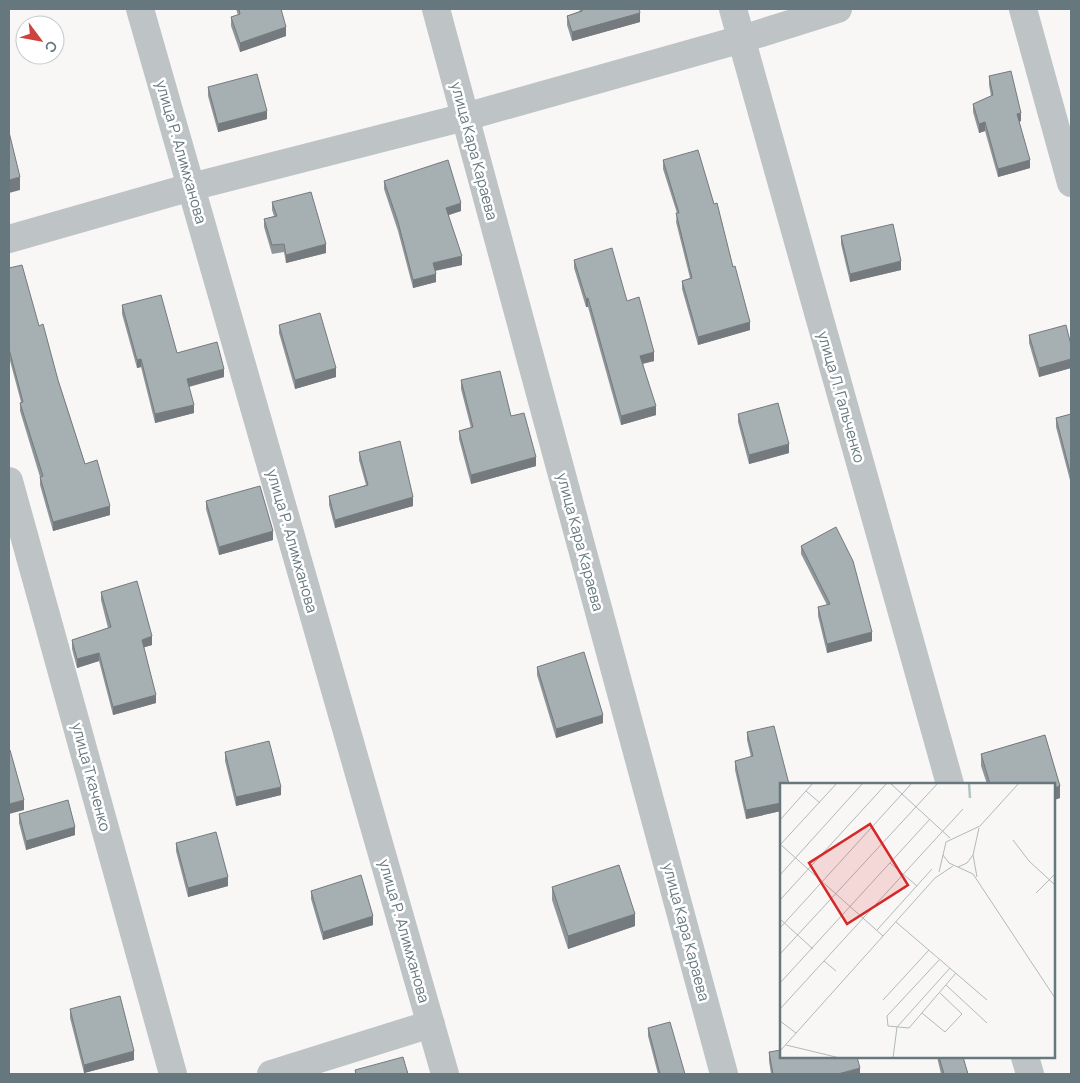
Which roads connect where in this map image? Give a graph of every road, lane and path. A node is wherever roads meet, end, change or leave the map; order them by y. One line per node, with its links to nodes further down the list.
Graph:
1 (140, 9): 9 (street, улица Р. Алимханова)
2 (436, 9): 7 (street, улица Кара Караева)
3 (734, 9): 6 (street, улица Л. Гальченко)
4 (838, 9): 6 (street)
5 (1023, 9): 8 (street)
6 (742, 39): 7 (street); 12 (street, улица Л. Гальченко)
7 (465, 117): 9 (street); 18 (street, улица Кара Караева)
8 (1071, 183)
9 (191, 186): 10 (street); 13 (street, улица Р. Алимханова)
10 (9, 239)
11 (9, 480): 15 (street, улица Ткаченко)
12 (950, 783)
13 (431, 1024): 16 (street); 17 (street, улица Р. Алимханова)
14 (1026, 1058): 19 (street)
15 (173, 1074)
16 (271, 1074)
17 (445, 1074)
18 (724, 1074)
19 (1030, 1074)

